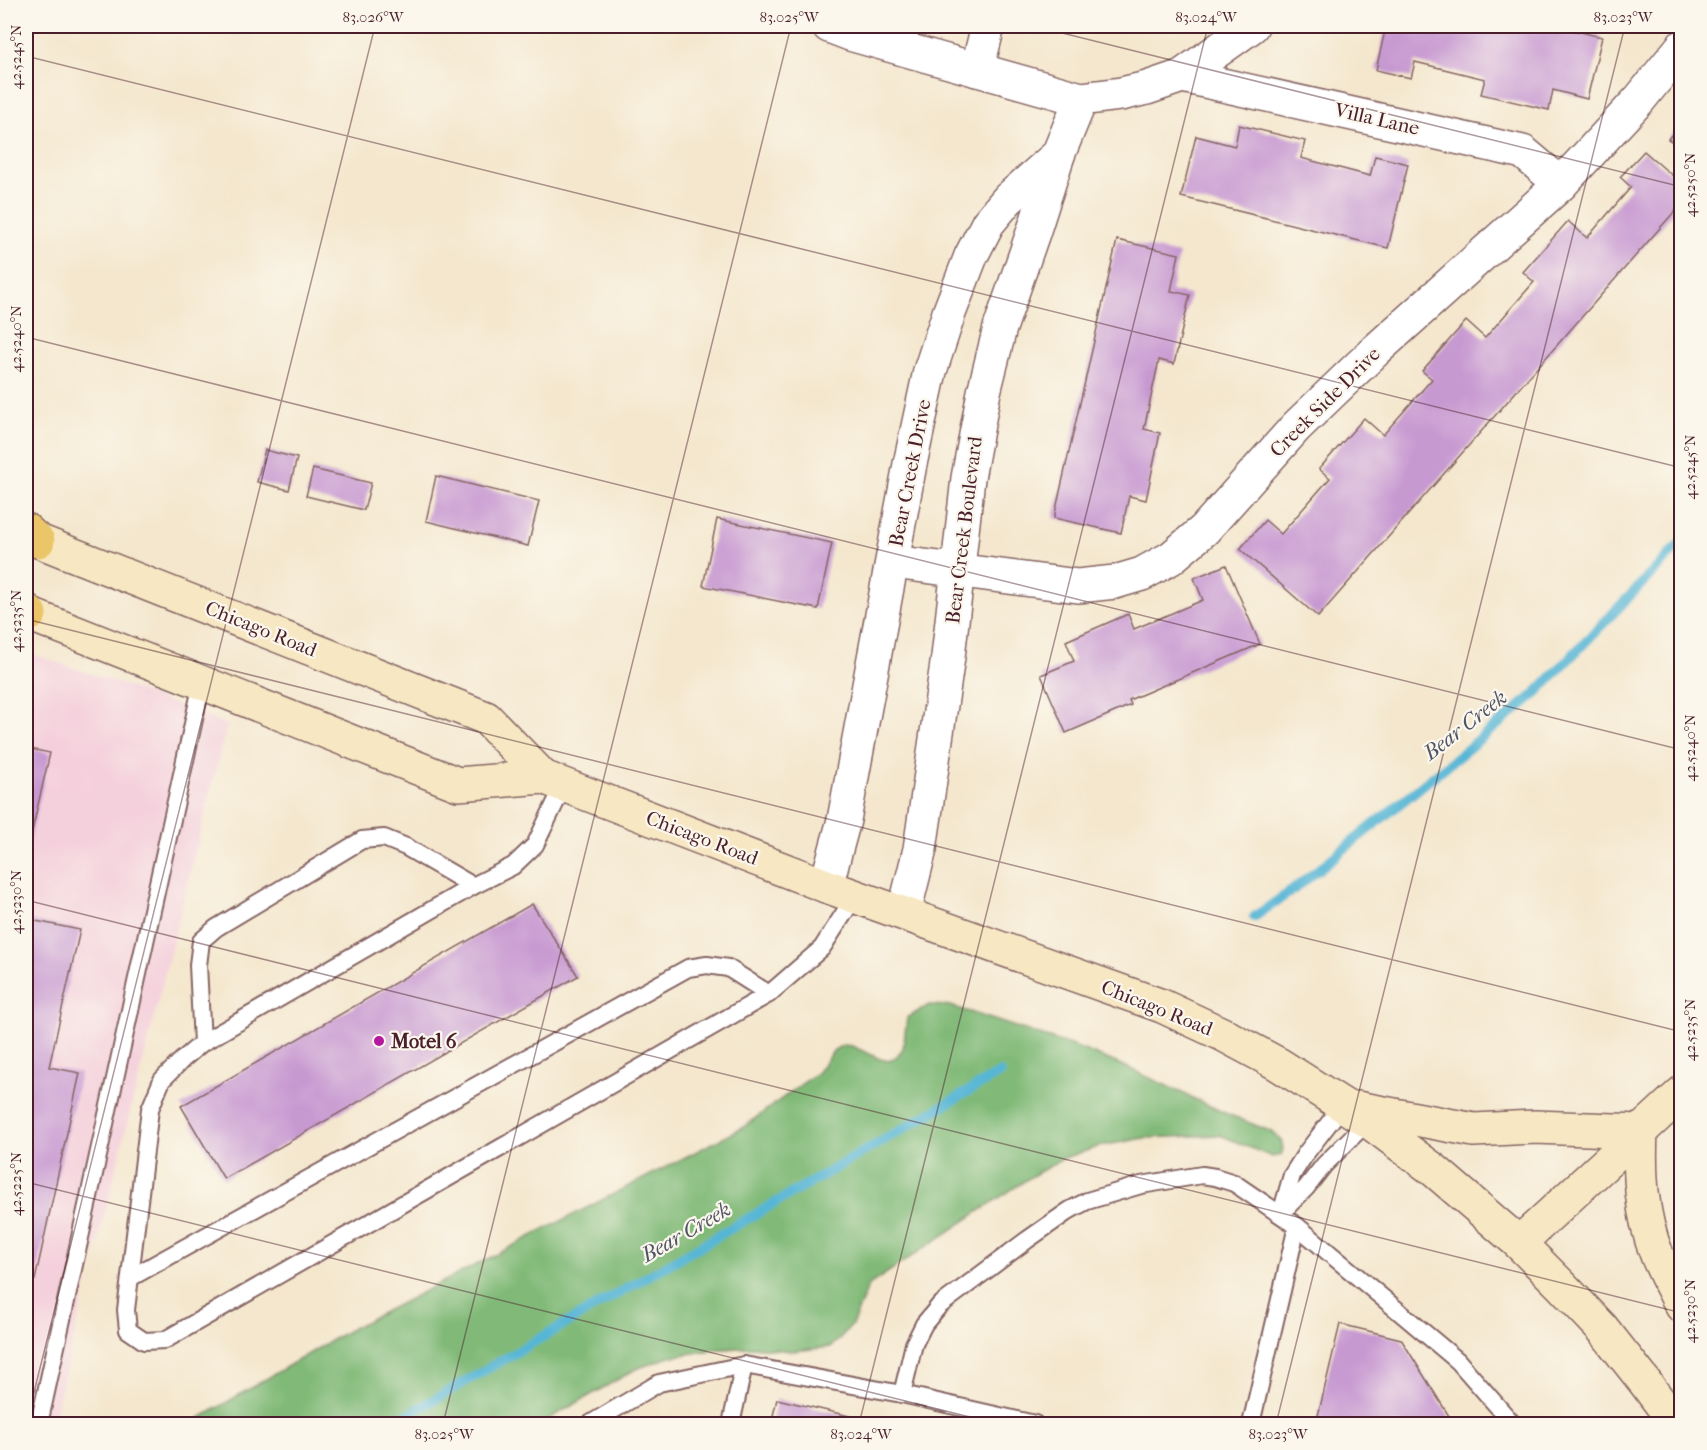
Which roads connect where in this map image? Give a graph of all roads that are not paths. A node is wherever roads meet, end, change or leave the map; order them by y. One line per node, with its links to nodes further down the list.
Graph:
1 (829, 26): 5 (street)
2 (988, 26): 5 (street)
3 (1252, 26): 6 (street)
4 (1682, 47): 9 (street, Creek Side Drive)
5 (977, 70): 7 (street)
6 (1182, 76): 7 (street); 9 (street, Villa Lane)
7 (1081, 99): 8 (street, Bear Creek Drive)
8 (1058, 155): 11 (street, Bear Creek Drive); 12 (street, Bear Creek Boulevard)
9 (1561, 184): 12 (street, Creek Side Drive)
10 (30, 535): 15 (main road, Chicago Road)
11 (893, 562): 12 (street, Creek Side Drive); 17 (street, Bear Creek Drive)
12 (958, 570): 18 (street, Bear Creek Boulevard)
13 (27, 612): 14 (main road, Chicago Road)
14 (202, 683): 15 (main road, Chicago Road); 31 (lane)
15 (554, 781): 16 (lane); 17 (main road, Chicago Road)
16 (473, 886): 20 (lane); 20 (lane)
17 (841, 891): 18 (main road, Chicago Road); 19 (lane)
18 (904, 913): 22 (main road, Chicago Road)
19 (769, 994): 27 (lane); 27 (lane)
20 (202, 1042): 27 (lane)
21 (1682, 1093): 23 (main road)
22 (1356, 1113): 23 (main road); 24 (lane); 24 (lane); 26 (main road, Chicago Road)
23 (1641, 1131): 26 (main road); 28 (main road)
24 (1281, 1214): 25 (lane); 30 (lane)
25 (1297, 1226): 35 (lane); 36 (lane)
26 (1519, 1243): 37 (main road, Chicago Road)
27 (130, 1278)
28 (1682, 1306)
29 (744, 1365): 30 (lane); 32 (lane); 33 (lane)
30 (902, 1394): 34 (lane)
31 (39, 1425)
32 (590, 1425)
33 (731, 1425)
34 (1035, 1425)
35 (1251, 1425)
36 (1513, 1425)
37 (1676, 1425)

